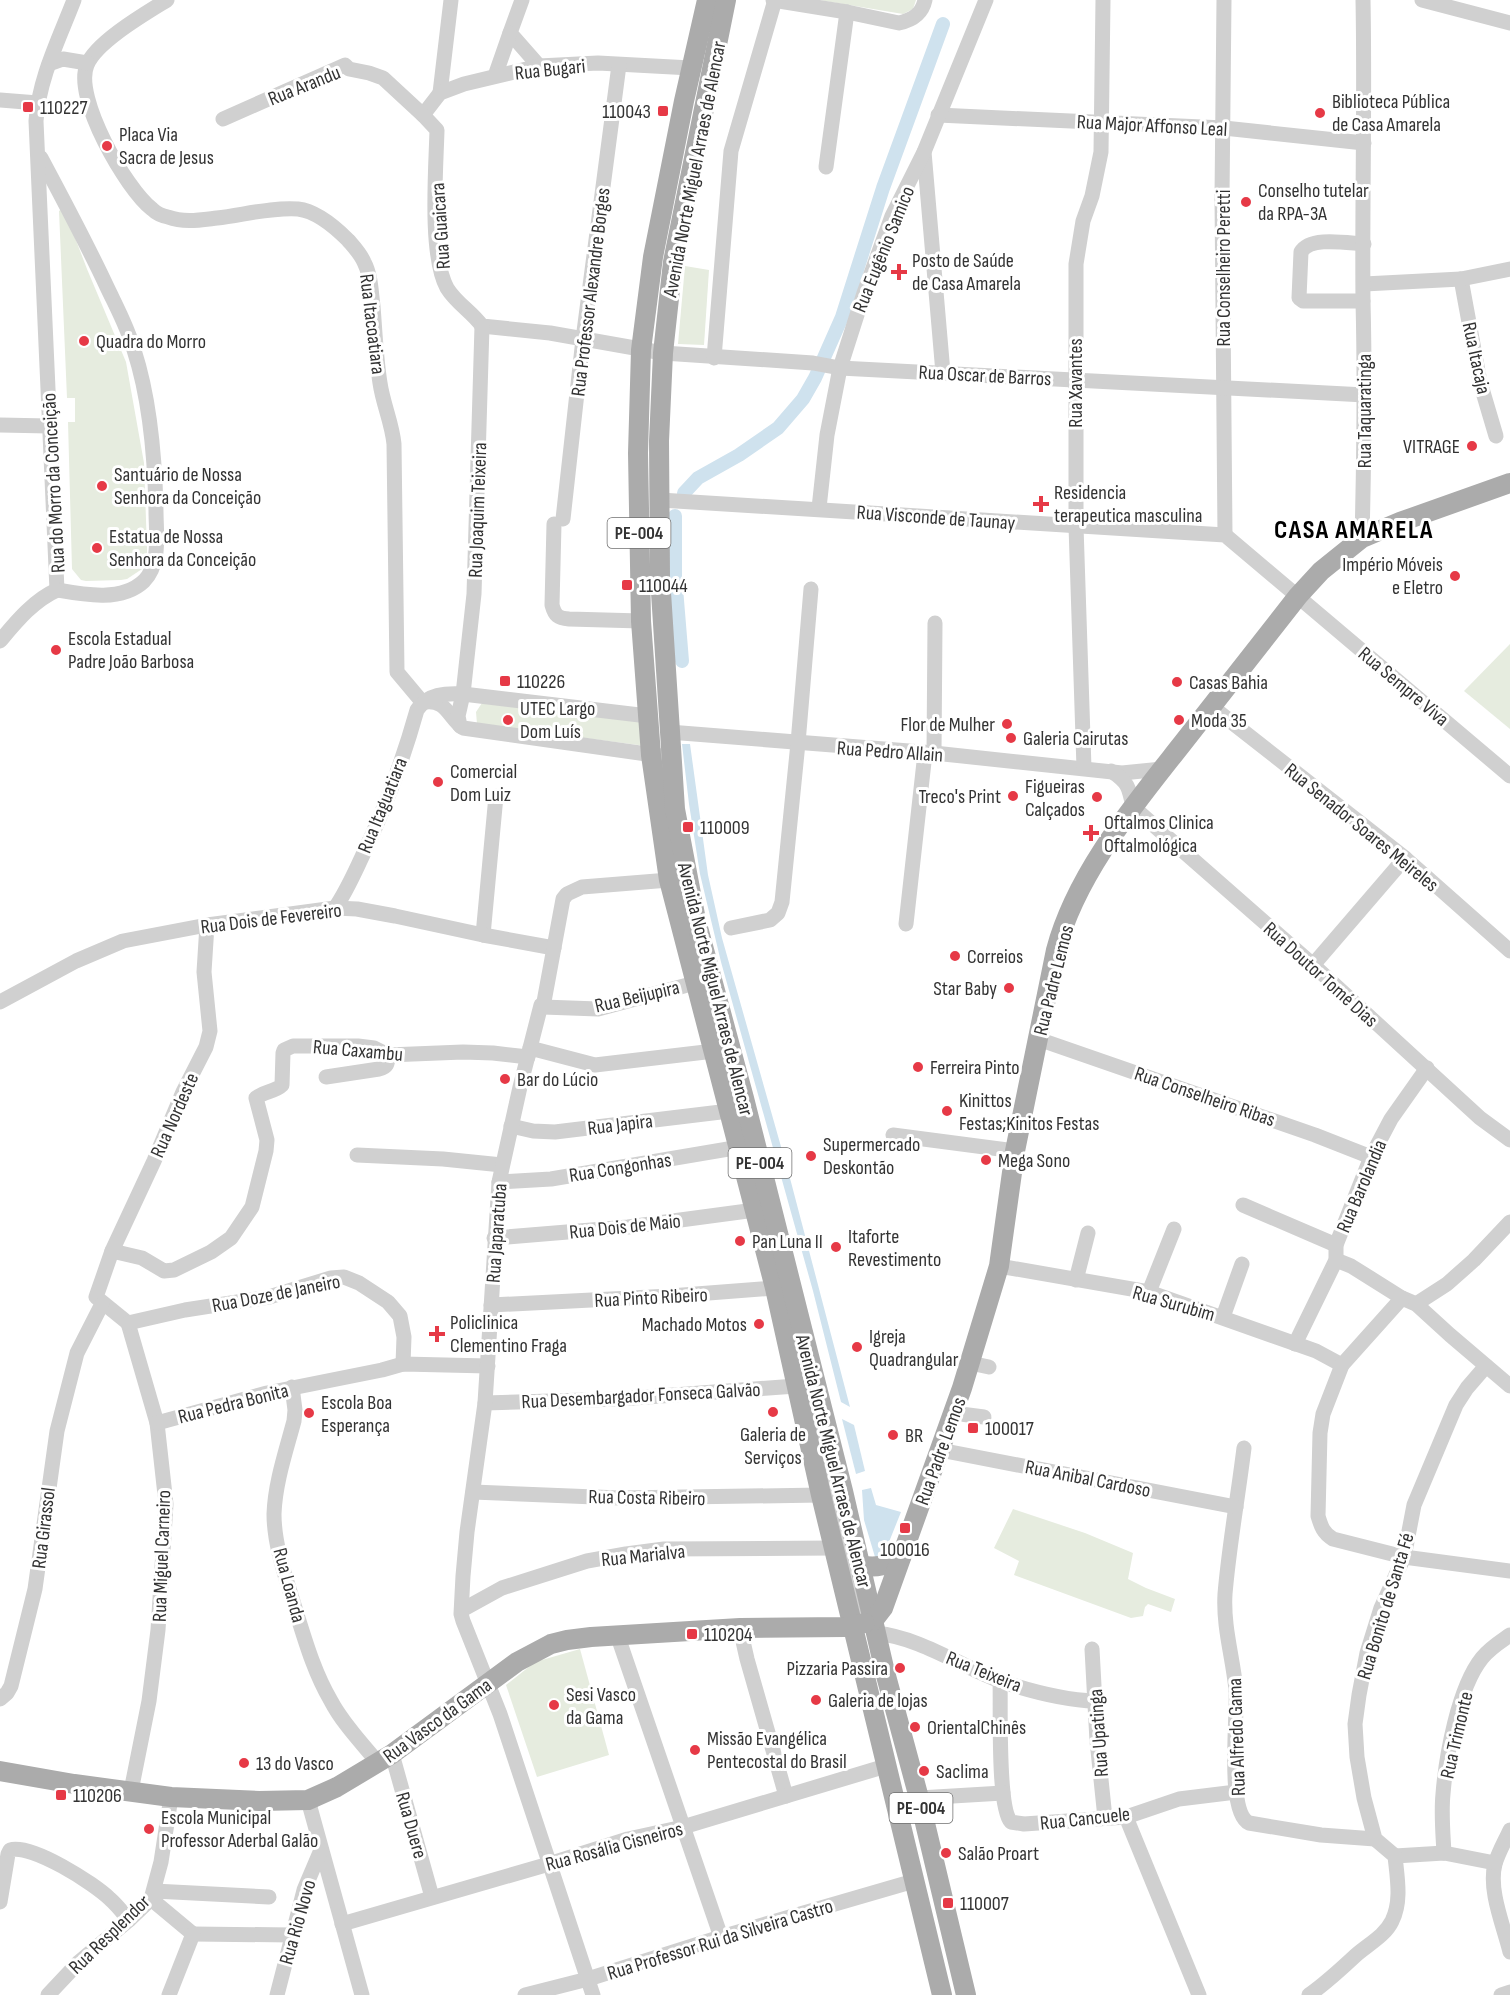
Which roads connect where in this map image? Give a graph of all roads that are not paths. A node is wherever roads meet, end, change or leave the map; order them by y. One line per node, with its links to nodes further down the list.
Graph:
1 (74, 0): 19 (street, Rua do Morro da Conceição)
2 (167, 0): 18 (street)
3 (451, 0): 24 (street)
4 (522, 0): 17 (street)
5 (707, 0): 22 (main road, Avenida Norte Miguel Arraes de Alencar / PE-004)
6 (713, 0): 7 (street)
7 (724, 0): 44 (main road, Avenida Norte Miguel Arraes de Alencar / PE-004)
8 (774, 0): 15 (street); 45 (street)
9 (925, 0): 15 (street)
10 (986, 0): 28 (street, Rua Eugênio Samico)
11 (1103, 0): 30 (street, Rua Xavantes)
12 (1224, 0): 31 (street, Rua Conselheiro Peretti)
13 (1363, 0): 33 (street, Rua Taquaratinga)
14 (1422, 0): 16 (street)
15 (847, 12): 36 (street)
16 (1510, 22)
17 (510, 33): 21 (street); 23 (street)
18 (87, 63): 19 (street); 67 (street, Rua Itacoatiara)
19 (49, 64): 26 (street, Rua do Morro da Conceição)
20 (619, 64): 21 (street, Rua Bugari); 22 (street, Rua Bugari); 43 (street, Rua Professor Alexandre Borges)
21 (539, 66): 23 (street, Rua Bugari)
22 (691, 68): 44 (main road, Avenida Norte Miguel Arraes de Alencar / PE-004)
23 (495, 76): 24 (street, Rua Bugari)
24 (440, 93): 27 (street)
25 (0, 100): 26 (street)
26 (38, 103): 34 (street, Rua do Morro da Conceição)
27 (423, 115): 29 (street, Rua Arandu); 32 (street, Rua Arandu)
28 (938, 115): 30 (street, Rua Major Affonso Leal); 35 (street, Rua Eugênio Samico)
29 (224, 119)
30 (1101, 122): 31 (street, Rua Major Affonso Leal); 48 (street, Rua Xavantes)
31 (1224, 128): 33 (street, Rua Major Affonso Leal); 49 (street, Rua Conselheiro Peretti)
32 (437, 130): 42 (street, Rua Guaicara)
33 (1364, 143): 37 (street, Rua Taquaratinga)
34 (38, 152): 52 (street, Rua do Morro da Conceição); 61 (street, Rua do Morro da Conceição)
35 (924, 152): 46 (street, Rua Eugênio Samico); 47 (street)
36 (826, 167)
37 (1364, 244): 40 (street, Rua Taquaratinga); 41 (street)
38 (1510, 269): 39 (street)
39 (1461, 279): 40 (street); 53 (street, Rua Itacaja)
40 (1364, 284): 41 (street, Rua Taquaratinga)
41 (1363, 301): 50 (street, Rua Taquaratinga)
42 (482, 326): 43 (street); 66 (street, Rua Joaquim Teixeira)
43 (583, 339): 44 (street); 63 (street, Rua Professor Alexandre Borges)
44 (652, 348): 44 (street); 45 (street, Rua Oscar de Barros); 55 (main road, Avenida Norte Miguel Arraes de Alencar / PE-004); 63 (main road, Avenida Norte Miguel Arraes de Alencar / PE-004)
45 (714, 358): 46 (street, Rua Oscar de Barros)
46 (836, 367): 47 (street, Rua Oscar de Barros); 56 (street, Rua Eugênio Samico)
47 (943, 373): 48 (street, Rua Oscar de Barros)
48 (1075, 380): 49 (street, Rua Oscar de Barros); 57 (street, Rua Xavantes)
49 (1224, 389): 50 (street, Rua Oscar de Barros); 58 (street, Rua Conselheiro Peretti)
50 (1365, 395): 59 (street, Rua Taquaratinga)
51 (0, 425): 52 (street)
52 (49, 426): 61 (street, Rua do Morro da Conceição)
53 (1496, 436)
54 (1510, 483): 59 (main road, Rua Padre Lemos)
55 (660, 500): 56 (street, Rua Visconde de Taunay); 71 (main road, Avenida Norte Miguel Arraes de Alencar / PE-004)
56 (819, 508): 57 (street, Rua Visconde de Taunay)
57 (1076, 526): 58 (street, Rua Visconde de Taunay); 76 (street, Rua Xavantes)
58 (1225, 535): 62 (street)
59 (1362, 538): 62 (main road, Rua Padre Lemos)
60 (811, 589): 72 (street)
61 (57, 590): 65 (street)
62 (1298, 596): 68 (main road, Rua Padre Lemos); 79 (street, Rua Sempre Viva)
63 (641, 621): 69 (main road, Avenida Norte Miguel Arraes de Alencar / PE-004)
64 (936, 623): 73 (street)
65 (0, 640)
66 (463, 694): 67 (street); 69 (street); 70 (street, Rua Joaquim Teixeira)
67 (424, 702): 70 (street); 84 (street, Rua Itaguatiara)
68 (1211, 706): 77 (main road, Rua Padre Lemos); 82 (street, Rua Senador Soares Meireles)
69 (648, 716): 74 (main road, Avenida Norte Miguel Arraes de Alencar / PE-004)
70 (460, 726): 74 (street)
71 (663, 733): 71 (street); 72 (street, Rua Pedro Allain); 75 (main road, Avenida Norte Miguel Arraes de Alencar / PE-004)
72 (798, 744): 73 (street, Rua Pedro Allain); 87 (street)
73 (930, 753): 76 (street, Rua Pedro Allain); 85 (street)
74 (651, 755): 75 (street); 83 (main road, Avenida Norte Miguel Arraes de Alencar / PE-004)
75 (671, 758): 150 (main road, Avenida Norte Miguel Arraes de Alencar / PE-004)
76 (1083, 768): 78 (street, Rua Pedro Allain)
77 (1162, 769): 78 (street, Rua Pedro Allain); 81 (main road, Rua Padre Lemos)
78 (1111, 771): 81 (street)
79 (1510, 776)
80 (496, 796): 88 (street)
81 (1133, 807): 91 (street, Rua Doutor Tomé Dias); 95 (main road, Rua Padre Lemos)
82 (1405, 858): 90 (street, Rua Senador Soares Meireles); 91 (street)
83 (669, 880): 89 (street, Rua Japaratuba); 92 (main road, Avenida Norte Miguel Arraes de Alencar / PE-004)
84 (335, 908): 86 (street, Rua Dois de Fevereiro); 88 (street, Rua Dois de Fevereiro)
85 (906, 924)
86 (207, 925): 93 (street, Rua Dois de Fevereiro); 117 (street, Rua Nordeste)
87 (731, 928)
88 (483, 935): 89 (street, Rua Dois de Fevereiro)
89 (554, 948): 94 (street, Rua Japaratuba)
90 (1510, 951)
91 (1313, 965): 99 (street, Rua Doutor Tomé Dias)
92 (695, 983): 94 (street, Rua Beijupira); 96 (main road, Avenida Norte Miguel Arraes de Alencar / PE-004)
93 (0, 1002)
94 (543, 1007): 97 (street, Rua Japaratuba)
95 (1038, 1039): 106 (main road, Rua Padre Lemos); 108 (street, Rua Conselheiro Ribas)
96 (714, 1051): 97 (street, Rua Caxambu); 101 (main road, Avenida Norte Miguel Arraes de Alencar / PE-004)
97 (529, 1053): 98 (street, Rua Caxambu); 102 (street, Rua Japaratuba)
98 (388, 1055): 100 (street); 117 (street, Rua Caxambu)
99 (1427, 1068): 104 (street, Rua Doutor Tomé Dias); 108 (street, Rua Barolandia)
100 (326, 1077)
101 (729, 1111): 102 (street, Rua Japira); 105 (main road, Avenida Norte Miguel Arraes de Alencar / PE-004)
102 (511, 1126): 109 (street, Rua Japaratuba)
103 (893, 1135): 106 (street)
104 (1510, 1140)
105 (740, 1147): 110 (street, Rua Congonhas); 112 (main road, Avenida Norte Miguel Arraes de Alencar / PE-004)
106 (1015, 1151): 120 (main road, Rua Padre Lemos)
107 (357, 1155): 109 (street)
108 (1371, 1157): 118 (street, Rua Barolandia)
109 (502, 1165): 110 (street, Rua Japaratuba)
110 (499, 1182): 116 (street, Rua Japaratuba)
111 (1243, 1204): 118 (street)
112 (755, 1210): 116 (street, Rua Dois de Maio); 122 (main road, Avenida Norte Miguel Arraes de Alencar / PE-004)
113 (1510, 1221): 125 (street)
114 (1174, 1229): 123 (street)
115 (1088, 1233): 121 (street)
116 (494, 1238): 126 (street, Rua Japaratuba)
117 (112, 1251): 124 (street, Rua Nordeste)
118 (1336, 1253): 125 (street); 129 (street, Rua Barolandia)
119 (1242, 1264): 127 (street)
120 (999, 1266): 121 (street, Rua Surubim); 138 (main road, Rua Padre Lemos)
121 (1076, 1280): 123 (street, Rua Surubim)
122 (775, 1288): 126 (street, Rua Pinto Ribeiro); 134 (main road, Avenida Norte Miguel Arraes de Alencar / PE-004)
123 (1149, 1292): 127 (street, Rua Surubim)
124 (99, 1300): 128 (street); 161 (street, Rua Girassol)
125 (1409, 1301): 131 (street); 133 (street)
126 (491, 1305): 132 (street, Rua Japaratuba)
127 (1223, 1317): 129 (street, Rua Surubim)
128 (128, 1323): 130 (street, Rua Doze de Janeiro); 140 (street, Rua Miguel Carneiro)
129 (1295, 1344): 131 (street, Rua Surubim)
130 (403, 1364): 132 (street, Rua Pedra Bonita); 136 (street, Rua Pedra Bonita)
131 (1342, 1365): 149 (street)
132 (488, 1366): 137 (street, Rua Japaratuba)
133 (1486, 1366): 135 (street); 149 (street, Rua Bonito de Santa Fé)
134 (796, 1386): 137 (street, Rua Desembargador Fonseca Galvão); 145 (main road, Avenida Norte Miguel Arraes de Alencar / PE-004)
135 (1510, 1386)
136 (292, 1388): 140 (street, Rua Pedra Bonita); 163 (street, Rua Loanda)
137 (485, 1403): 144 (street, Rua Japaratuba)
138 (953, 1413): 139 (street); 143 (main road, Rua Padre Lemos)
139 (984, 1417)
140 (157, 1423): 166 (street, Rua Miguel Carneiro)
141 (816, 1427): 141 (street)
142 (1244, 1449): 146 (street, Rua Alfredo Gama)
143 (940, 1450): 146 (street, Rua Anibal Cardoso); 148 (main road, Rua Padre Lemos)
144 (472, 1492): 145 (street, Rua Costa Ribeiro); 152 (street, Rua Japaratuba)
145 (821, 1495): 147 (main road, Avenida Norte Miguel Arraes de Alencar / PE-004)
146 (1236, 1507): 167 (street, Rua Alfredo Gama)
147 (835, 1548): 152 (street, Rua Marialva); 153 (main road, Avenida Norte Miguel Arraes de Alencar / PE-004)
148 (901, 1557): 150 (main road); 154 (main road, Rua Padre Lemos)
149 (1404, 1557): 151 (street); 177 (street, Rua Bonito de Santa Fé)
150 (860, 1565): 154 (main road, Avenida Norte Miguel Arraes de Alencar / PE-004)
151 (1510, 1571)
152 (462, 1610): 160 (street, Rua Japaratuba)
153 (854, 1626): 154 (main road, Rua Vasco da Gama); 155 (main road, Rua Vasco da Gama); 164 (main road, Avenida Norte Miguel Arraes de Alencar / PE-004)
154 (875, 1627): 159 (street, Rua Teixeira); 171 (main road, Avenida Norte Miguel Arraes de Alencar / PE-004)
155 (740, 1628): 157 (main road, Rua Vasco da Gama); 169 (street)
156 (1510, 1635): 179 (street, Rua Trimonte)
157 (618, 1637): 160 (main road, Rua Vasco da Gama); 175 (street)
158 (1092, 1649): 162 (street, Rua Upatinga)
159 (1000, 1680): 162 (street, Rua Teixeira); 168 (street)
160 (488, 1682): 163 (main road, Rua Vasco da Gama); 182 (street, Rua Japaratuba)
161 (0, 1700)
162 (1095, 1701): 174 (street, Rua Upatinga)
163 (385, 1759): 172 (main road, Rua Vasco da Gama); 186 (street, Rua Duere)
164 (886, 1766): 169 (street, Rua Rosália Cisneiros); 183 (main road, Avenida Norte Miguel Arraes de Alencar / PE-004)
165 (0, 1771): 166 (main road, Rua Vasco da Gama)
166 (131, 1791): 170 (main road, Rua Vasco da Gama)
167 (1236, 1792): 173 (street, Rua Cancuele); 177 (street, Rua Alfredo Gama)
168 (1003, 1793): 171 (street); 174 (street, Rua Cancuele)
169 (786, 1796): 175 (street, Rua Rosália Cisneiros)
170 (171, 1797): 172 (main road, Rua Vasco da Gama); 184 (street, Rua Resplendor)
171 (919, 1798): 203 (main road, Avenida Norte Miguel Arraes de Alencar / PE-004)
172 (308, 1800): 178 (street)
173 (1126, 1817): 174 (street, Rua Cancuele); 204 (street)
174 (1105, 1818)
175 (683, 1827): 182 (street, Rua Rosália Cisneiros); 192 (street)
176 (1510, 1830): 181 (street)
177 (1376, 1839): 180 (street)
178 (321, 1850): 189 (street); 191 (street, Rua Rio Novo)
179 (1444, 1853): 180 (street); 181 (street)
180 (1395, 1856): 205 (street)
181 (1502, 1858): 193 (street)
182 (549, 1864): 186 (street, Rua Rosália Cisneiros); 194 (street, Rua Japaratuba)
183 (914, 1881): 192 (street, Rua Professor Rui da Silveira Castro); 202 (main road, Avenida Norte Miguel Arraes de Alencar / PE-004)
184 (152, 1895): 185 (street); 188 (street, Rua Resplendor); 190 (street)
185 (269, 1897)
186 (432, 1897): 189 (street, Rua Rosália Cisneiros)
187 (0, 1902): 188 (street)
188 (129, 1920): 196 (street, Rua Resplendor)
189 (342, 1924): 199 (street)
190 (192, 1934): 191 (street); 197 (street)
191 (292, 1935): 198 (street, Rua Rio Novo)
192 (721, 1937): 194 (street, Rua Professor Rui da Silveira Castro)
193 (1510, 1952)
194 (588, 1979): 200 (street, Rua Professor Rui da Silveira Castro); 201 (street, Rua Japaratuba)
195 (1510, 1992): 206 (street)
196 (48, 1995)
197 (169, 1995)
198 (277, 1995)
199 (362, 1995)
200 (525, 1995)
201 (593, 1995)
202 (942, 1995)
203 (966, 1995)
204 (1199, 1995)
205 (1309, 1995)
206 (1500, 1995)

